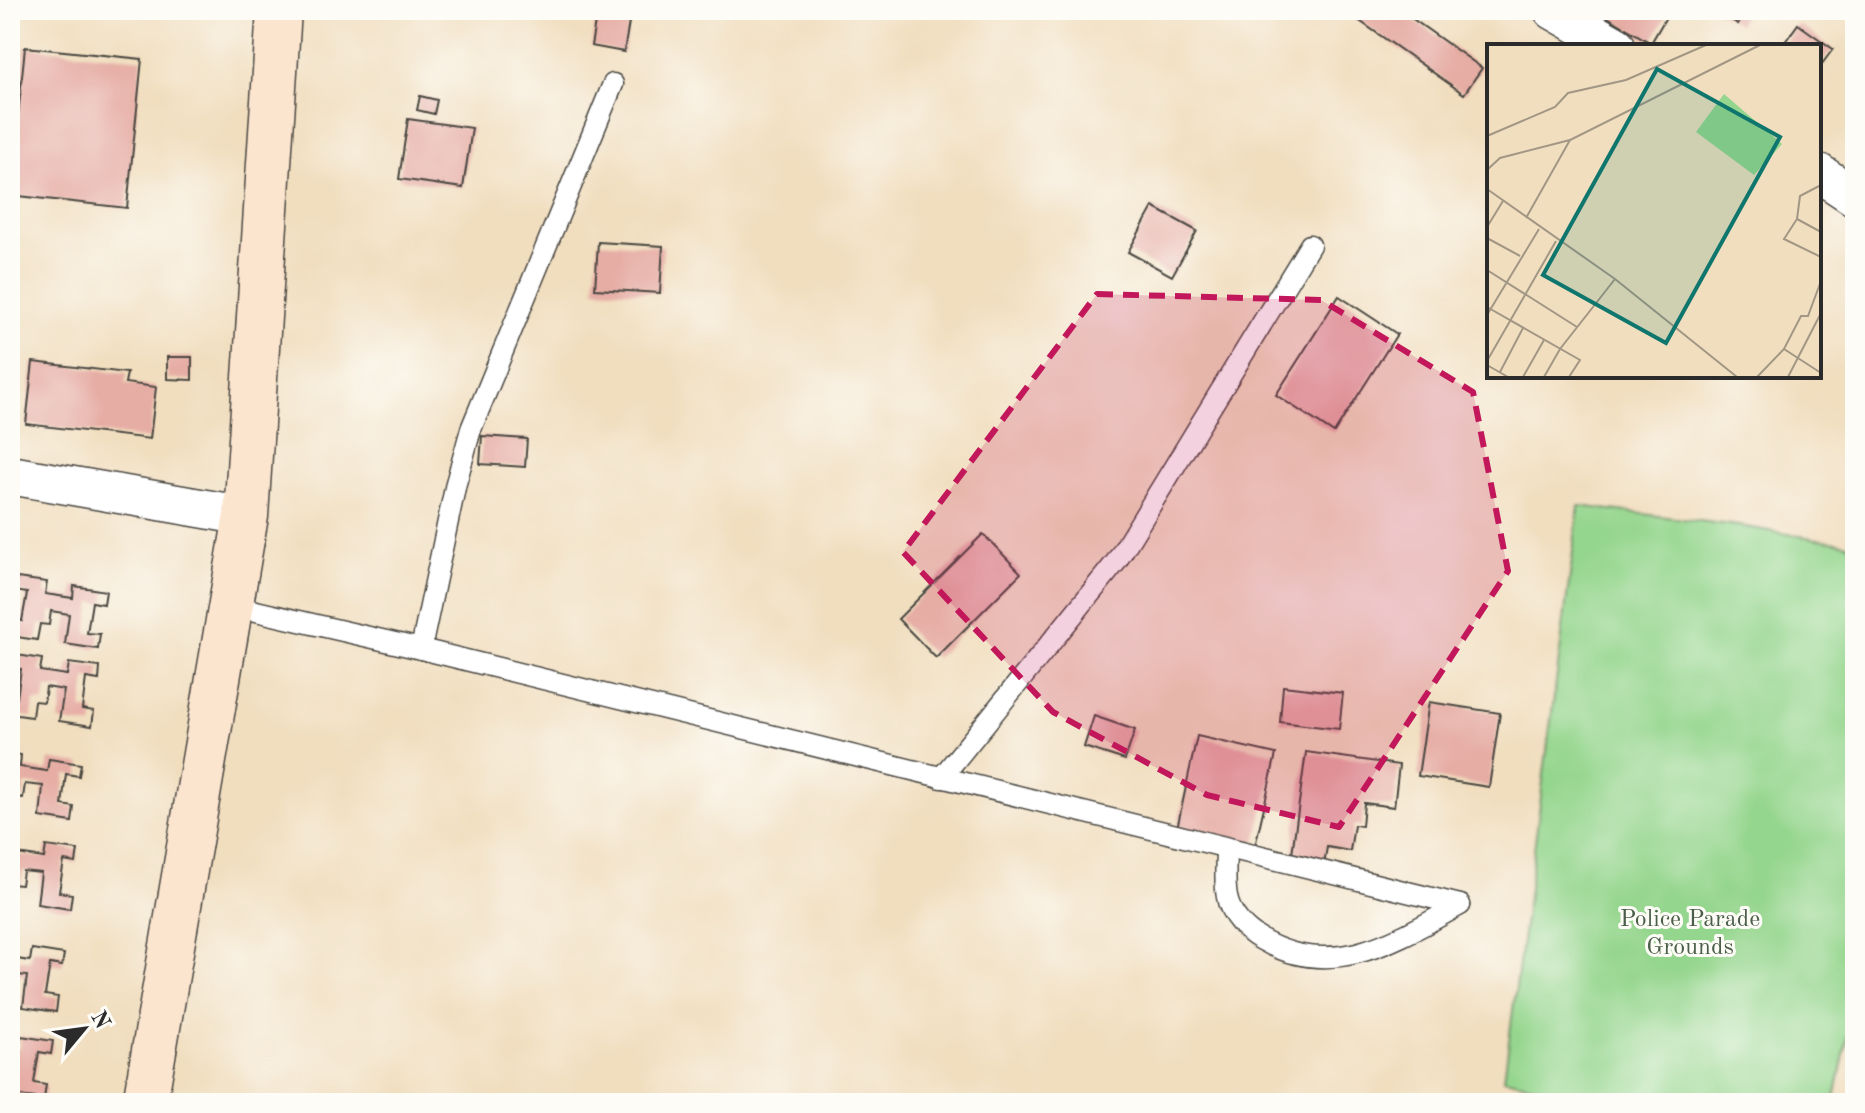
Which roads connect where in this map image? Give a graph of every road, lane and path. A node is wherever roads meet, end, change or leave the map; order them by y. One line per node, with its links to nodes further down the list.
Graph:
1 (279, 10): 9 (main road)
2 (1553, 10): 3 (street)
3 (1612, 44)
4 (613, 84): 11 (lane)
5 (1821, 174): 6 (street)
6 (1855, 197)
7 (1310, 245): 12 (lane)
8 (10, 475): 9 (street)
9 (246, 516): 10 (main road)
10 (230, 605): 11 (lane); 14 (main road)
11 (421, 649): 12 (lane)
12 (941, 778): 13 (lane)
13 (1226, 848): 13 (lane)
14 (145, 1103)

